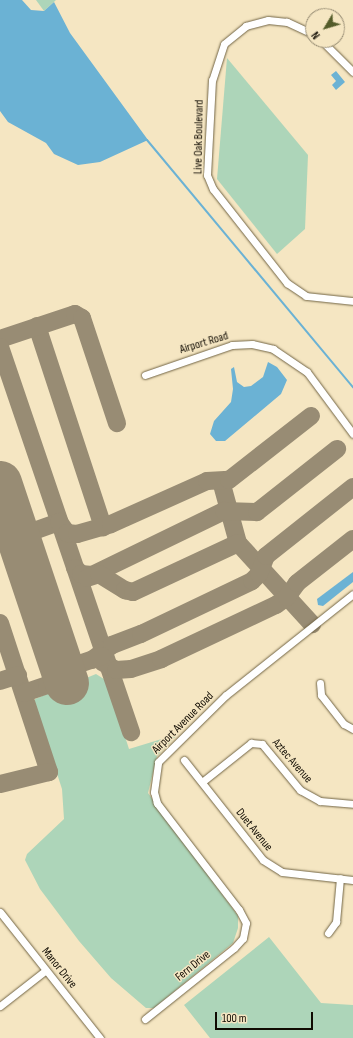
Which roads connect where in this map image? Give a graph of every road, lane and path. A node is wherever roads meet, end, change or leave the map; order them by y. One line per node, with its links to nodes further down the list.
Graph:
1 (305, 30): 4 (street, Live Oak Boulevard)
2 (329, 48): 3 (street)
3 (353, 72)
4 (353, 301)
5 (145, 375): 6 (street, Airport Road)
6 (353, 434)
7 (353, 594): 16 (street, Airport Avenue Road)
8 (320, 683): 9 (street)
9 (353, 729)
10 (184, 760): 11 (street, Duet Avenue)
11 (202, 782): 12 (street, Aztec Avenue); 13 (street, Duet Avenue)
12 (353, 804)
13 (340, 878): 14 (street, Duet Avenue); 17 (street)
14 (353, 880)
15 (0, 912): 18 (street, Manor Drive)
16 (246, 923): 20 (street, Fern Drive)
17 (328, 933)
18 (46, 970): 19 (street); 21 (street, Manor Drive)
19 (0, 1006)
20 (145, 1019)
21 (99, 1037)

